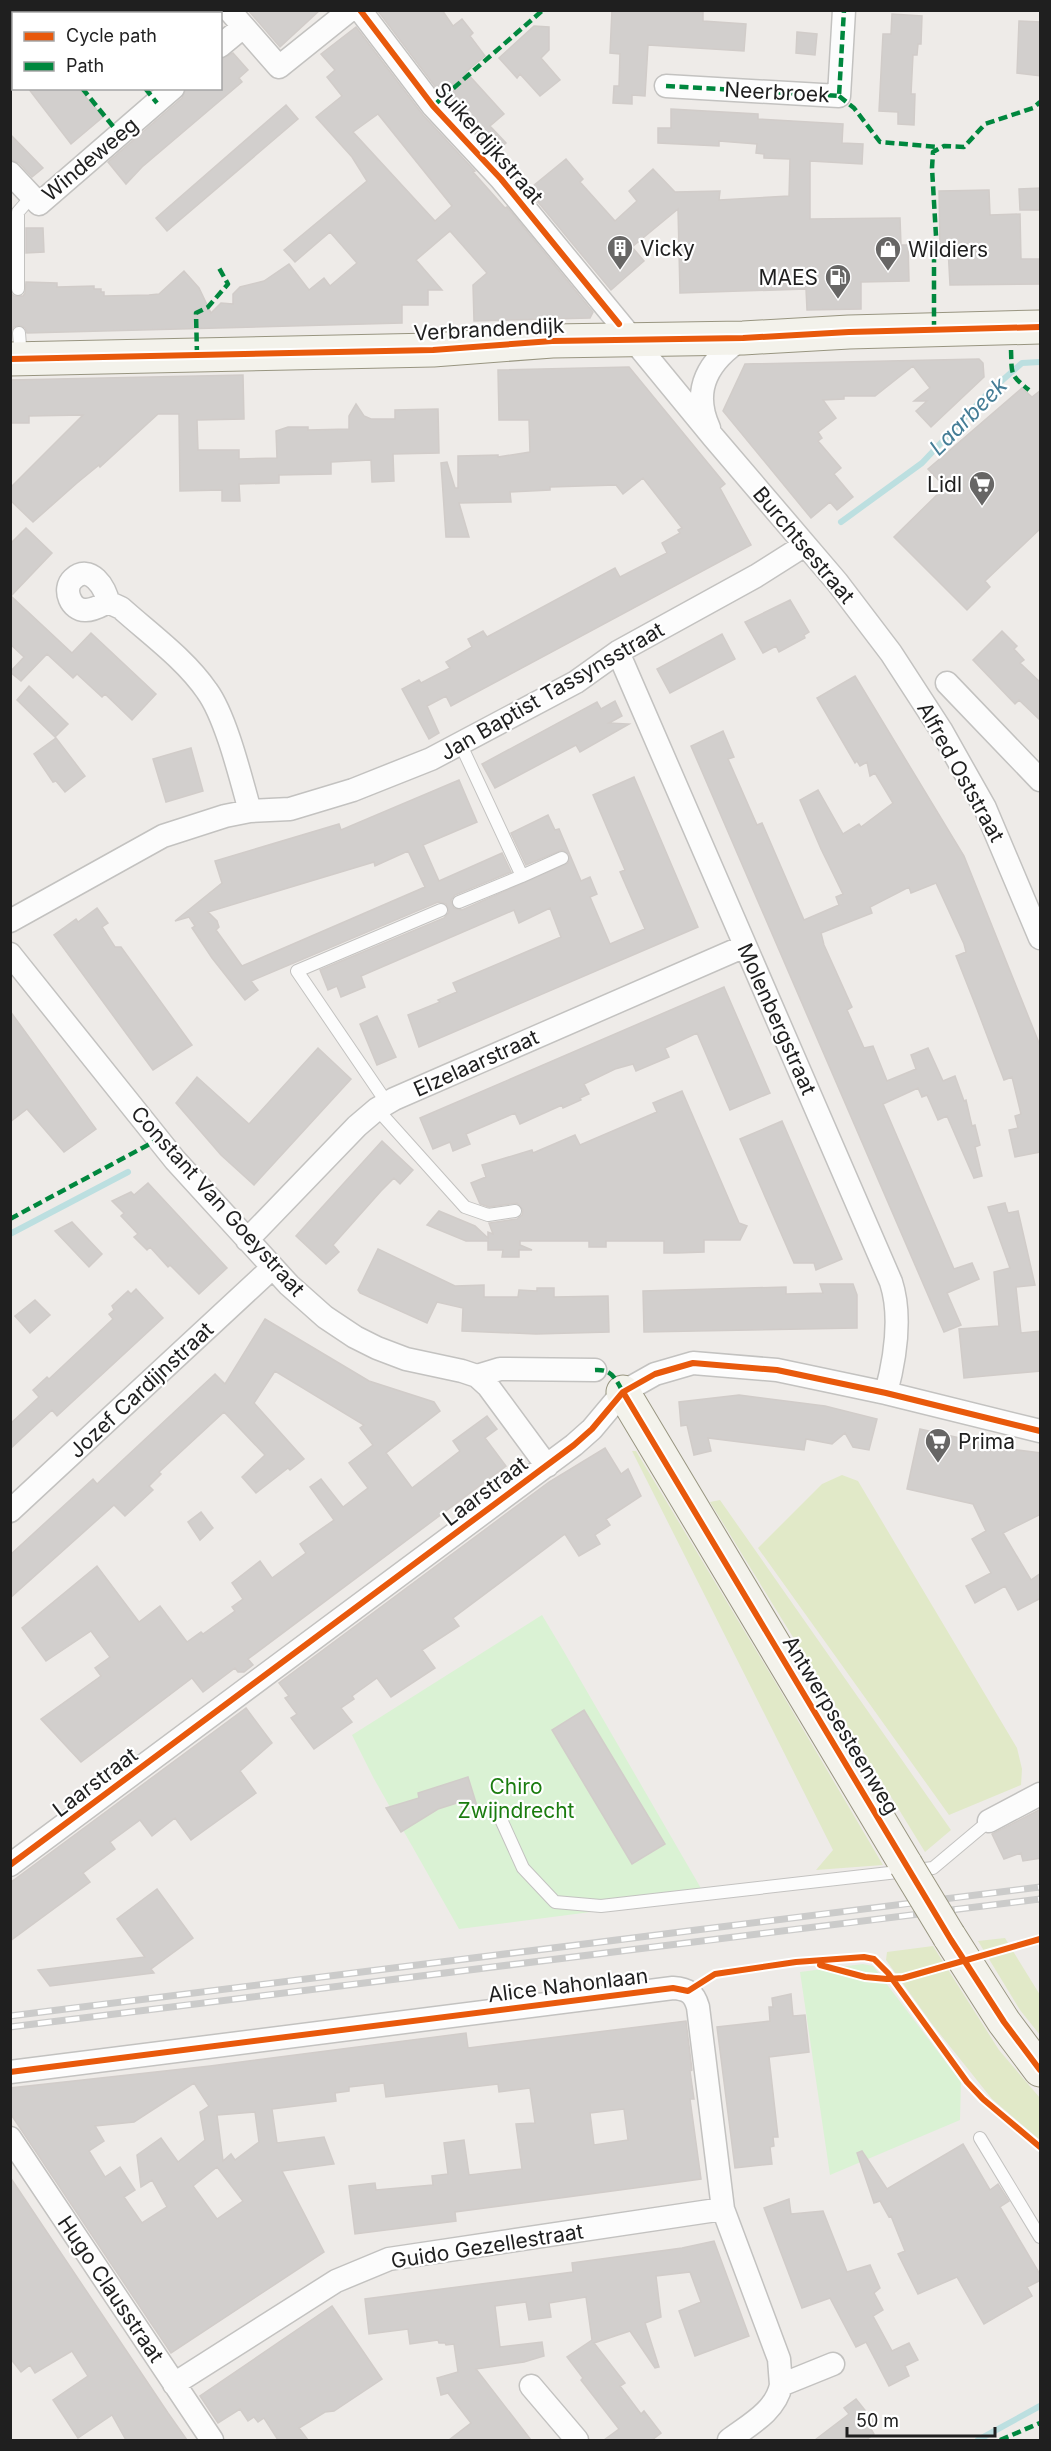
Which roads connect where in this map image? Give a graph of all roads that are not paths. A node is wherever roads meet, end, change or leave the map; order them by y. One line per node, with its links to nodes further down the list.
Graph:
1 (350, 10): 4 (street)
2 (360, 10): 13 (street, Suikerdijkstraat)
3 (844, 10): 6 (street, Neerbroek)
4 (236, 19): 5 (street)
5 (222, 43)
6 (666, 86)
7 (171, 90): 9 (street, Windeweeg)
8 (10, 173): 9 (street, Windeweeg)
9 (32, 196): 10 (lane)
10 (18, 289)
11 (1041, 327): 12 (main road, Verbrandendijk)
12 (743, 338): 13 (main road, Verbrandendijk); 15 (street, Burchtsestraat)
13 (632, 340): 14 (main road, Verbrandendijk); 15 (street, Burchtsestraat)
14 (17, 350)
15 (714, 438): 16 (street, Burchtsestraat)
16 (805, 545): 18 (street, Jan Baptist Tassynsstraat); 19 (street, Burchtsestraat)
17 (108, 602): 23 (street)
18 (618, 652): 21 (street, Jan Baptist Tassynsstraat); 30 (street, Molenbergstraat)
19 (891, 653): 29 (street, Alfred Oststraat)
20 (947, 683): 22 (street)
21 (460, 743): 23 (street, Jan Baptist Tassynsstraat); 25 (lane)
22 (1041, 780)
23 (250, 811): 28 (street, Jan Baptist Tassynsstraat)
24 (562, 858): 25 (lane)
25 (522, 876): 26 (lane)
26 (459, 902)
27 (441, 910): 32 (lane)
28 (10, 921)
29 (1039, 930)
30 (745, 946): 32 (street, Elzelaarstraat); 39 (street, Molenbergstraat)
31 (10, 954): 34 (street, Constant Van Goeystraat)
32 (382, 1106): 33 (lane); 34 (street, Elzelaarstraat)
33 (515, 1211)
34 (247, 1240): 35 (street, Constant Van Goeystraat)
35 (272, 1268): 37 (street, Constant Van Goeystraat); 42 (street, Jozef Cardijnstraat)
36 (595, 1370): 37 (street, Constant Van Goeystraat)
37 (477, 1376): 41 (street)
38 (623, 1392): 39 (street, Laarstraat); 41 (street, Laarstraat); 47 (main road, Antwerpsesteenweg, bridge)
39 (886, 1393): 40 (street, Laarstraat)
40 (1041, 1431)
41 (547, 1466): 46 (street, Laarstraat)
42 (10, 1511)
43 (1041, 1794): 45 (street)
44 (499, 1815): 45 (lane)
45 (988, 1821)
46 (10, 1865)
47 (1041, 2070)
48 (10, 2072): 51 (street, Alice Nahonlaan)
49 (10, 2138): 54 (street, Hugo Clausstraat)
50 (980, 2138): 52 (lane)
51 (723, 2208): 54 (street, Guido Gezellestraat); 55 (street)
52 (1041, 2237)
53 (834, 2364): 55 (street)
54 (174, 2384): 57 (street, Hugo Clausstraat)
55 (781, 2385): 59 (street)
56 (531, 2386): 58 (street)
57 (212, 2440)
58 (577, 2440)
59 (729, 2440)

